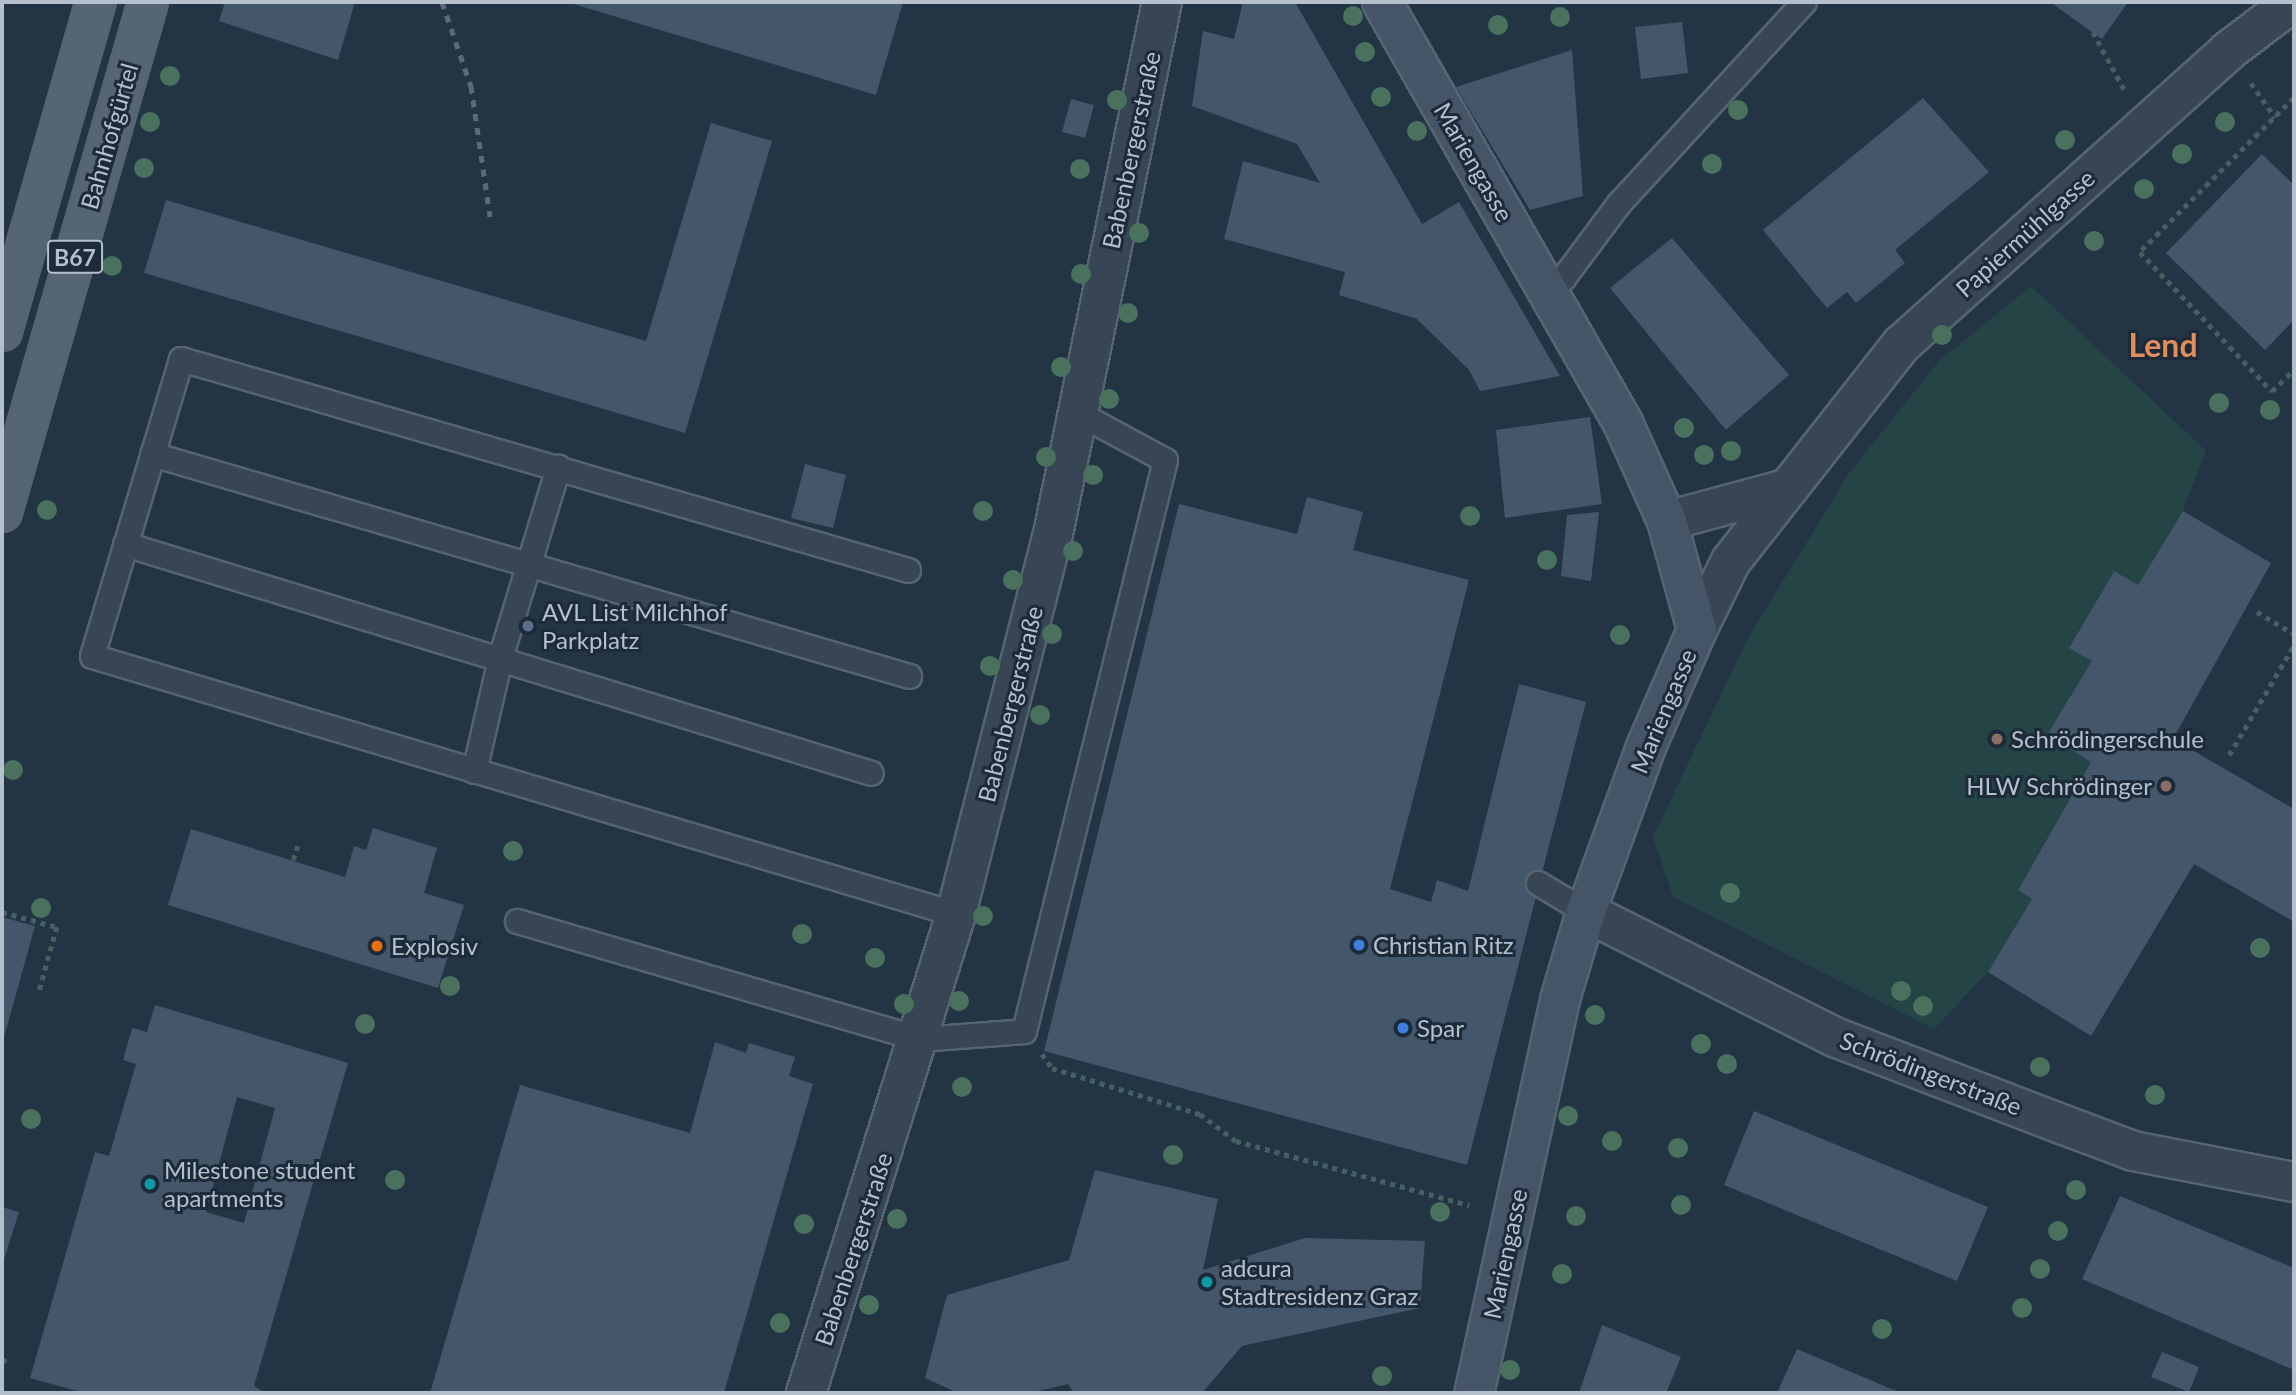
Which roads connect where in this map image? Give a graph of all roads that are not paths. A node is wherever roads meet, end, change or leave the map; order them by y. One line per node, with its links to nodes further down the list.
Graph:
1 (96, 2): 8 (main road, Bahnhofgürtel / B67)
2 (148, 2): 13 (main road, Bahnhofgürtel / B67)
3 (1162, 2): 9 (street, Babenbergerstraße)
4 (1382, 2): 7 (street, Mariengasse)
5 (1804, 2): 7 (lane)
6 (2293, 2): 12 (street, Papiermühlgasse)
7 (1545, 288): 14 (street, Mariengasse)
8 (2, 331)
9 (1078, 413): 25 (street, Babenbergerstraße); 27 (lane)
10 (152, 454): 11 (lane); 15 (lane); 16 (lane)
11 (558, 467): 16 (lane); 17 (lane)
12 (1782, 490): 14 (street); 18 (street, Papiermühlgasse)
13 (2, 512)
14 (1667, 521): 18 (street, Mariengasse)
15 (125, 544): 19 (lane); 21 (lane)
16 (529, 564): 19 (lane); 20 (lane)
17 (908, 570)
18 (1697, 630): 24 (street, Mariengasse)
19 (499, 659): 21 (lane); 22 (lane)
20 (909, 676)
21 (474, 771): 25 (lane)
22 (871, 773)
23 (1538, 883): 24 (lane)
24 (1586, 912): 28 (street, Schrödingerstraße); 30 (street, Mariengasse)
25 (956, 914): 27 (street, Babenbergerstraße)
26 (517, 921): 27 (lane)
27 (921, 1039): 29 (street, Babenbergerstraße)
28 (2294, 1182)
29 (806, 1393)
30 (1474, 1393)

